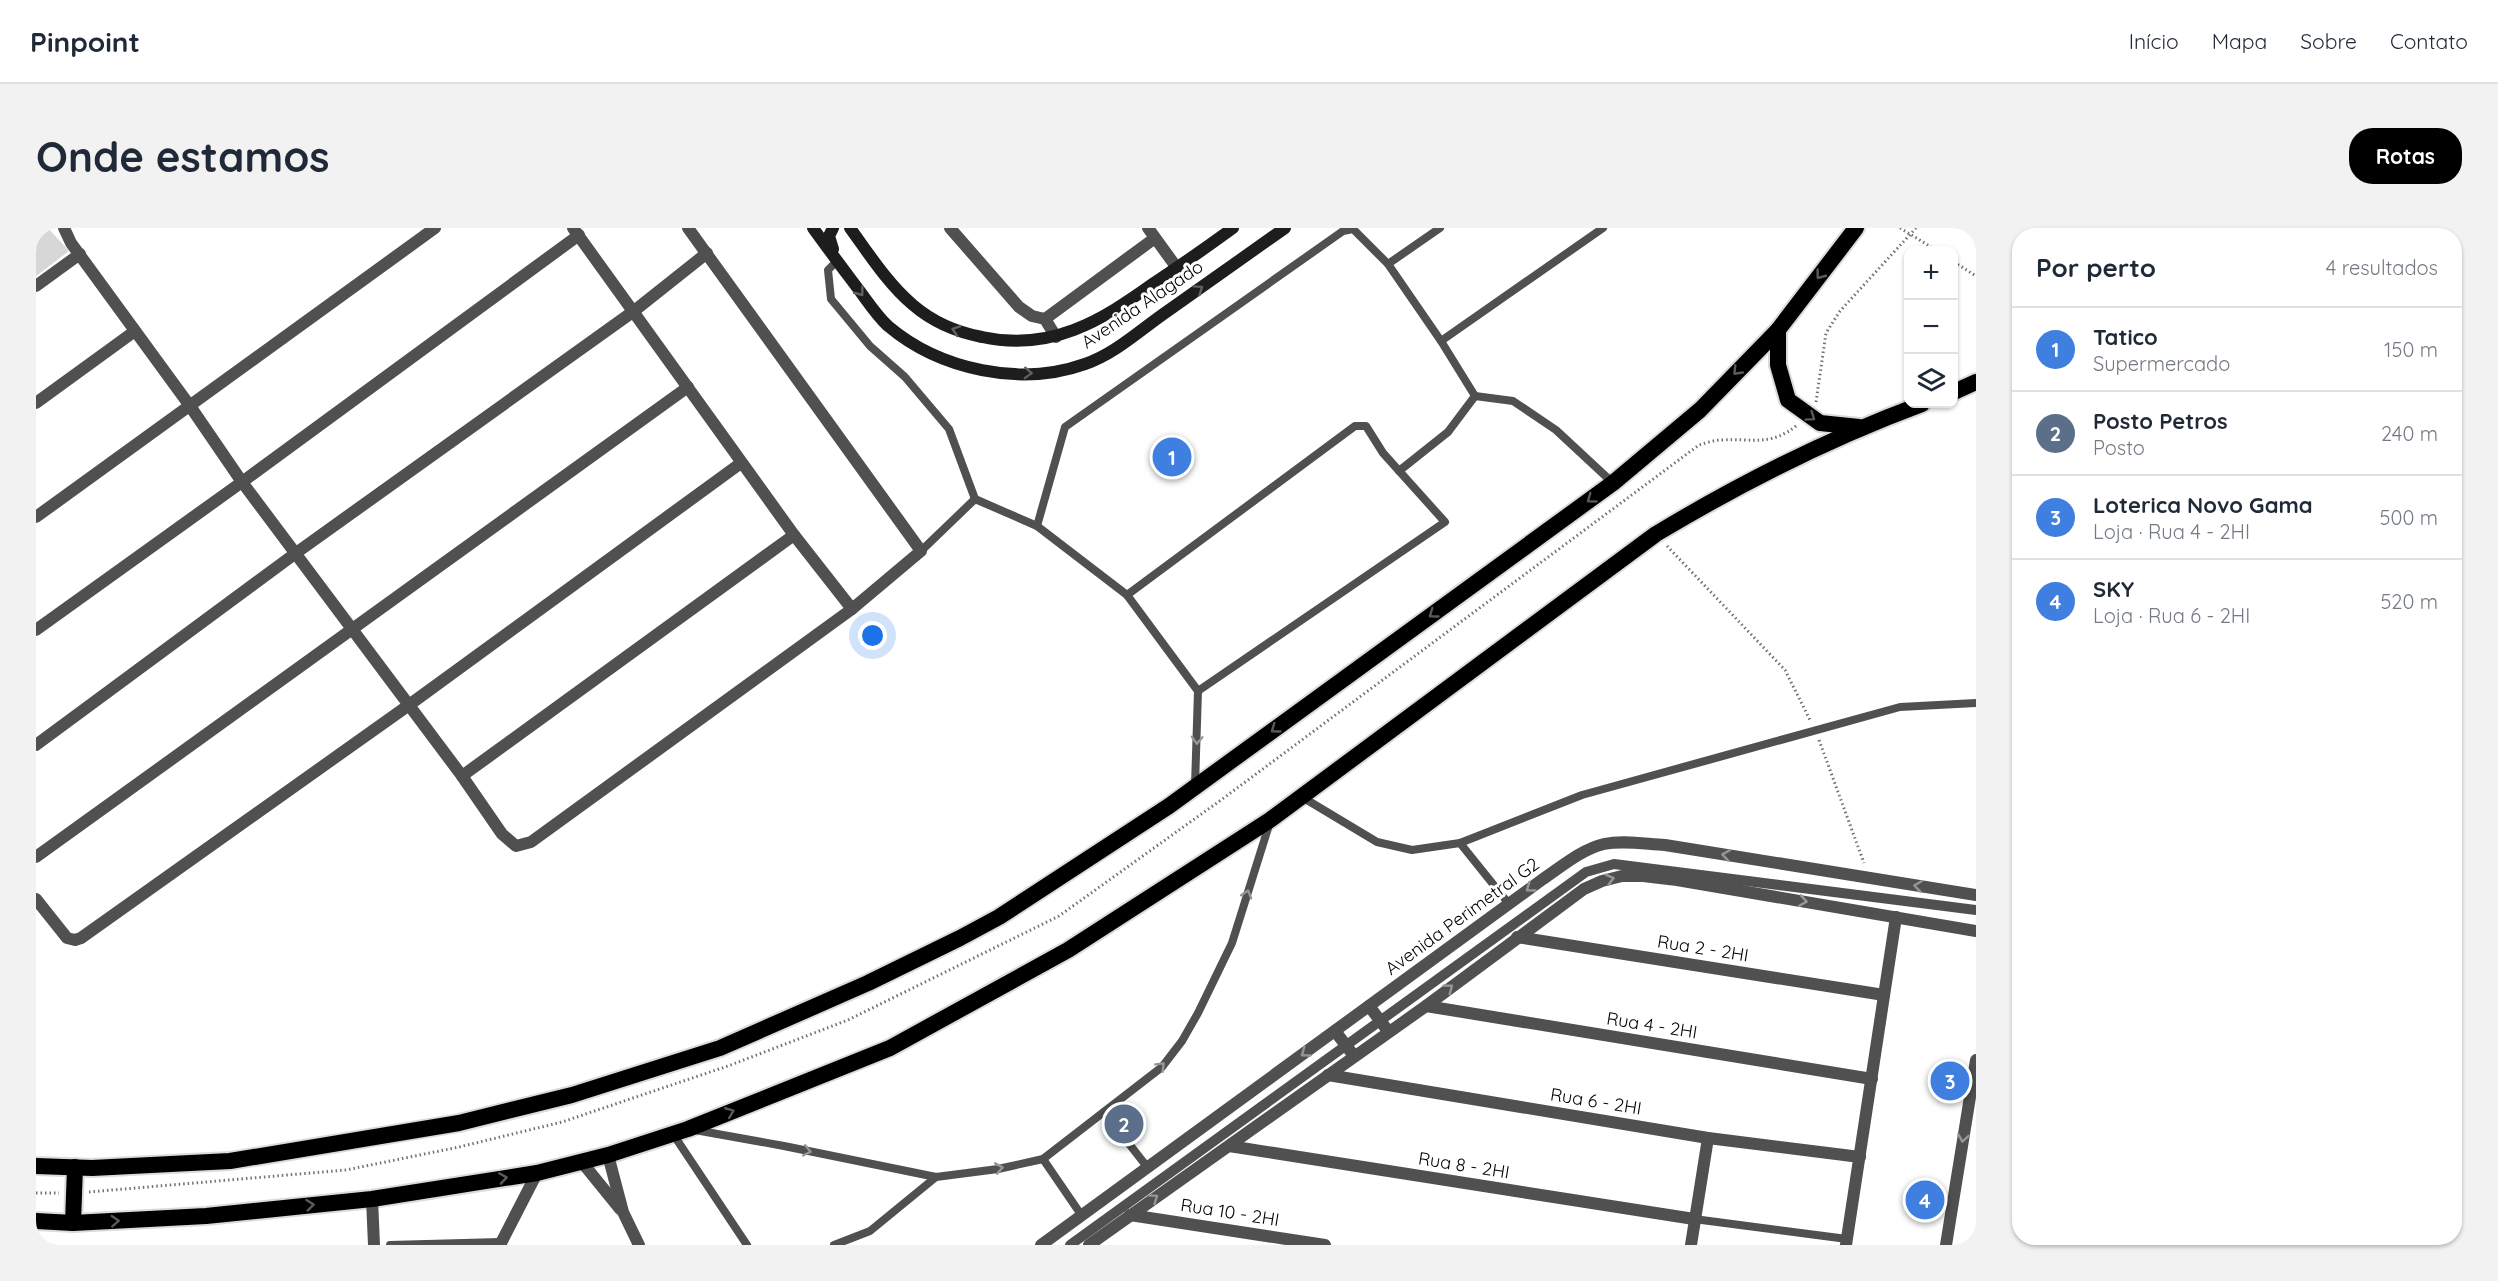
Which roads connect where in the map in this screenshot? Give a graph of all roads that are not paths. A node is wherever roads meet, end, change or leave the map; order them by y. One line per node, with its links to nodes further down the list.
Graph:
1 (64, 228): 17 (street)
2 (435, 228): 31 (street)
3 (688, 228): 16 (street)
4 (813, 228): 18 (main road, Avenida Alagado)
5 (833, 228): 18 (main road)
6 (850, 228): 26 (main road, Avenida Alagado, one-way to 6)
7 (950, 228): 23 (street)
8 (1233, 228): 20 (main road, Avenida Alagado)
9 (1285, 228): 18 (main road, Avenida Alagado, one-way to 9)
10 (1440, 228): 19 (lane)
11 (1611, 228): 13 (lane)
12 (1856, 228): 24 (highway, one-way to 24)
13 (1600, 230): 27 (lane)
14 (576, 232): 22 (street); 36 (street)
15 (1151, 233): 20 (street); 23 (street)
16 (707, 253): 22 (street); 42 (street)
17 (80, 254): 21 (street); 25 (street)
18 (837, 261): 38 (lane)
19 (1388, 264): 27 (lane); 40 (lane)
20 (1177, 268): 26 (main road, Avenida Alagado)
21 (36, 286)
22 (634, 311): 28 (street); 43 (street)
23 (1045, 320): 26 (street)
24 (1778, 330): 33 (highway, one-way to 33); 37 (highway, one-way to 37)
25 (135, 331): 30 (street); 31 (street)
26 (1056, 337)
27 (1441, 341): 29 (lane)
28 (688, 387): 34 (street); 47 (street)
29 (1475, 396): 35 (lane); 37 (lane)
30 (36, 403)
31 (190, 406): 36 (street); 39 (street)
32 (1911, 408): 33 (highway)
33 (1859, 427): 54 (highway)
34 (741, 463): 41 (street); 50 (street)
35 (1399, 471): 44 (lane); 48 (lane)
36 (242, 482): 43 (street); 46 (street)
37 (1612, 483): 53 (highway, one-way to 53)
38 (975, 499): 40 (lane); 42 (lane)
39 (36, 517)
40 (1037, 526): 44 (lane)
41 (794, 536): 45 (street); 52 (street)
42 (921, 551): 45 (street)
43 (296, 553): 47 (street); 51 (street)
44 (1127, 595): 48 (lane)
45 (852, 609): 52 (street)
46 (36, 630)
47 (352, 630): 50 (street); 57 (street)
48 (1198, 691): 53 (lane, one-way to 53)
49 (1976, 703): 56 (lane)
50 (409, 705): 52 (street); 59 (street)
51 (36, 745)
52 (462, 776)
53 (1195, 788): 84 (highway)
54 (1302, 797): 55 (highway); 56 (lane)
55 (1270, 820): 75 (lane, one-way to 55); 76 (highway, one-way to 55)
56 (1460, 843): 60 (lane)
57 (36, 857)
58 (1976, 894): 60 (street, Avenida Perimetral G2, one-way to 60)
59 (36, 899)
60 (1509, 904): 66 (street, Avenida Perimetral G2)
61 (1976, 910): 68 (street)
62 (1896, 917): 63 (street); 64 (street, one-way to 62); 65 (street)
63 (1976, 931)
64 (1517, 937): 65 (street, Rua 2 - 2HI); 67 (street, one-way to 64)
65 (1884, 995): 74 (street)
66 (1369, 1006): 68 (street); 69 (street, Avenida Perimetral G2)
67 (1426, 1006): 68 (street); 74 (street, Rua 4 - 2HI)
68 (1383, 1027): 70 (street); 71 (street)
69 (1335, 1031): 70 (street); 85 (street, Avenida Perimetral G2, one-way to 85)
70 (1346, 1045): 71 (street); 103 (street)
71 (1354, 1056): 73 (street)
72 (1976, 1060): 107 (street, one-way to 107)
73 (1328, 1075): 77 (street, Rua 6 - 2HI); 78 (street)
74 (1872, 1079): 80 (street)
75 (1104, 1112): 81 (lane); 85 (lane)
76 (680, 1131): 79 (highway); 87 (lane, one-way to 87); 100 (lane)
77 (1708, 1138): 80 (street, Rua 6 - 2HI); 92 (street)
78 (1229, 1146): 90 (street, one-way to 78); 92 (street, Rua 8 - 2HI)
79 (608, 1155): 82 (highway); 89 (street)
80 (1860, 1157): 95 (street)
81 (1043, 1159): 87 (lane, one-way to 81); 91 (lane)
82 (580, 1161): 86 (highway); 89 (street)
83 (36, 1166): 84 (highway)
84 (75, 1167): 94 (highway)
85 (1148, 1168): 91 (street, Avenida Perimetral G2)
86 (537, 1173): 88 (highway, one-way to 86); 96 (street)
87 (936, 1178): 101 (lane)
88 (372, 1199): 94 (highway, one-way to 88); 97 (street)
89 (623, 1212): 99 (street)
90 (1130, 1215): 104 (street); 105 (street, Rua 10 - 2HI)
91 (1082, 1216): 102 (street, Avenida Perimetral G2)
92 (1694, 1219): 95 (lane); 106 (street)
93 (36, 1221): 94 (highway)
94 (73, 1223)
95 (1847, 1242)
96 (500, 1244): 98 (lane)
97 (374, 1245)
98 (390, 1245)
99 (639, 1245)
100 (747, 1245)
101 (834, 1245)
102 (1041, 1245)
103 (1070, 1245)
104 (1089, 1245)
105 (1325, 1245)
106 (1691, 1245)
107 (1946, 1245)

